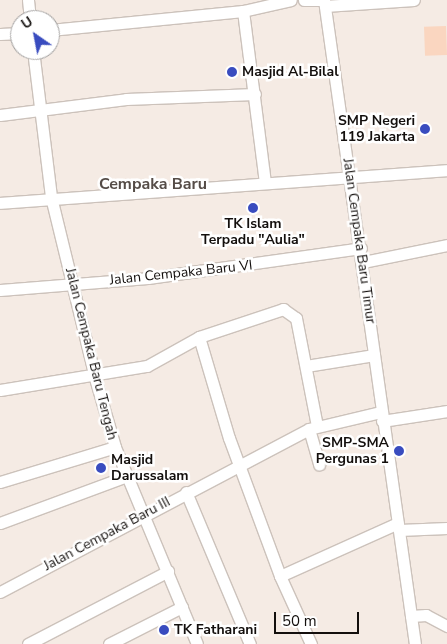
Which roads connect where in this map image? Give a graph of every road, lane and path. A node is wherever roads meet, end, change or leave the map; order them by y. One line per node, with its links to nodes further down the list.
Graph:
1 (291, 0): 5 (street)
2 (304, 0): 4 (street)
3 (414, 0): 4 (street)
4 (323, 2): 12 (street, Jalan Cempaka Baru Timur)
5 (243, 11): 6 (street); 8 (street)
6 (60, 29)
7 (34, 60): 9 (street, Jalan Cempaka Baru Tengah)
8 (255, 94): 9 (street); 13 (street)
9 (40, 111): 10 (street); 14 (street, Jalan Cempaka Baru Tengah)
10 (0, 115)
11 (447, 170): 12 (street)
12 (350, 175): 13 (street); 17 (street, Jalan Cempaka Baru Timur)
13 (264, 183): 14 (street)
14 (52, 198): 15 (street); 19 (street, Jalan Cempaka Baru Tengah)
15 (0, 203)
16 (447, 245): 18 (street)
17 (361, 248): 18 (street, Jalan Cempaka Baru Timur); 19 (street, Jalan Cempaka Baru VI)
18 (363, 262): 22 (street, Jalan Cempaka Baru Timur)
19 (72, 284): 20 (street, Jalan Cempaka Baru VI); 24 (street, Jalan Cempaka Baru Tengah)
20 (0, 290)
21 (199, 337): 23 (street); 24 (street); 30 (street)
22 (374, 355): 23 (street); 27 (street, Jalan Cempaka Baru Timur)
23 (306, 366): 28 (street)
24 (95, 378): 25 (street); 29 (street, Jalan Cempaka Baru Tengah)
25 (0, 390)
26 (447, 411): 27 (street, Jalan Cempaka Baru III)
27 (382, 416): 28 (street, Jalan Cempaka Baru III); 37 (street, Jalan Cempaka Baru Timur)
28 (313, 428): 30 (street, Jalan Cempaka Baru III); 31 (street)
29 (115, 447): 32 (street, Jalan Cempaka Baru Tengah); 33 (street)
30 (238, 463): 34 (street, Jalan Cempaka Baru III); 40 (street)
31 (319, 465)
32 (127, 476): 35 (street, Jalan Cempaka Baru Tengah); 36 (street)
33 (0, 482)
34 (186, 492): 35 (street, Jalan Cempaka Baru III); 48 (street)
35 (144, 513): 39 (street, Jalan Cempaka Baru Tengah); 41 (street, Jalan Cempaka Baru III)
36 (0, 523)
37 (398, 526): 38 (street); 40 (street); 43 (street, Jalan Cempaka Baru Timur)
38 (447, 528)
39 (168, 571): 42 (street, Jalan Cempaka Baru Tengah); 45 (street)
40 (280, 576): 49 (street)
41 (0, 592)
42 (182, 607): 46 (street); 47 (street, Jalan Cempaka Baru Tengah)
43 (411, 616): 44 (street); 50 (street, Jalan Cempaka Baru Timur)
44 (447, 626)
45 (28, 644)
46 (110, 644)
47 (196, 644)
48 (250, 644)
49 (311, 644)
50 (415, 644)

